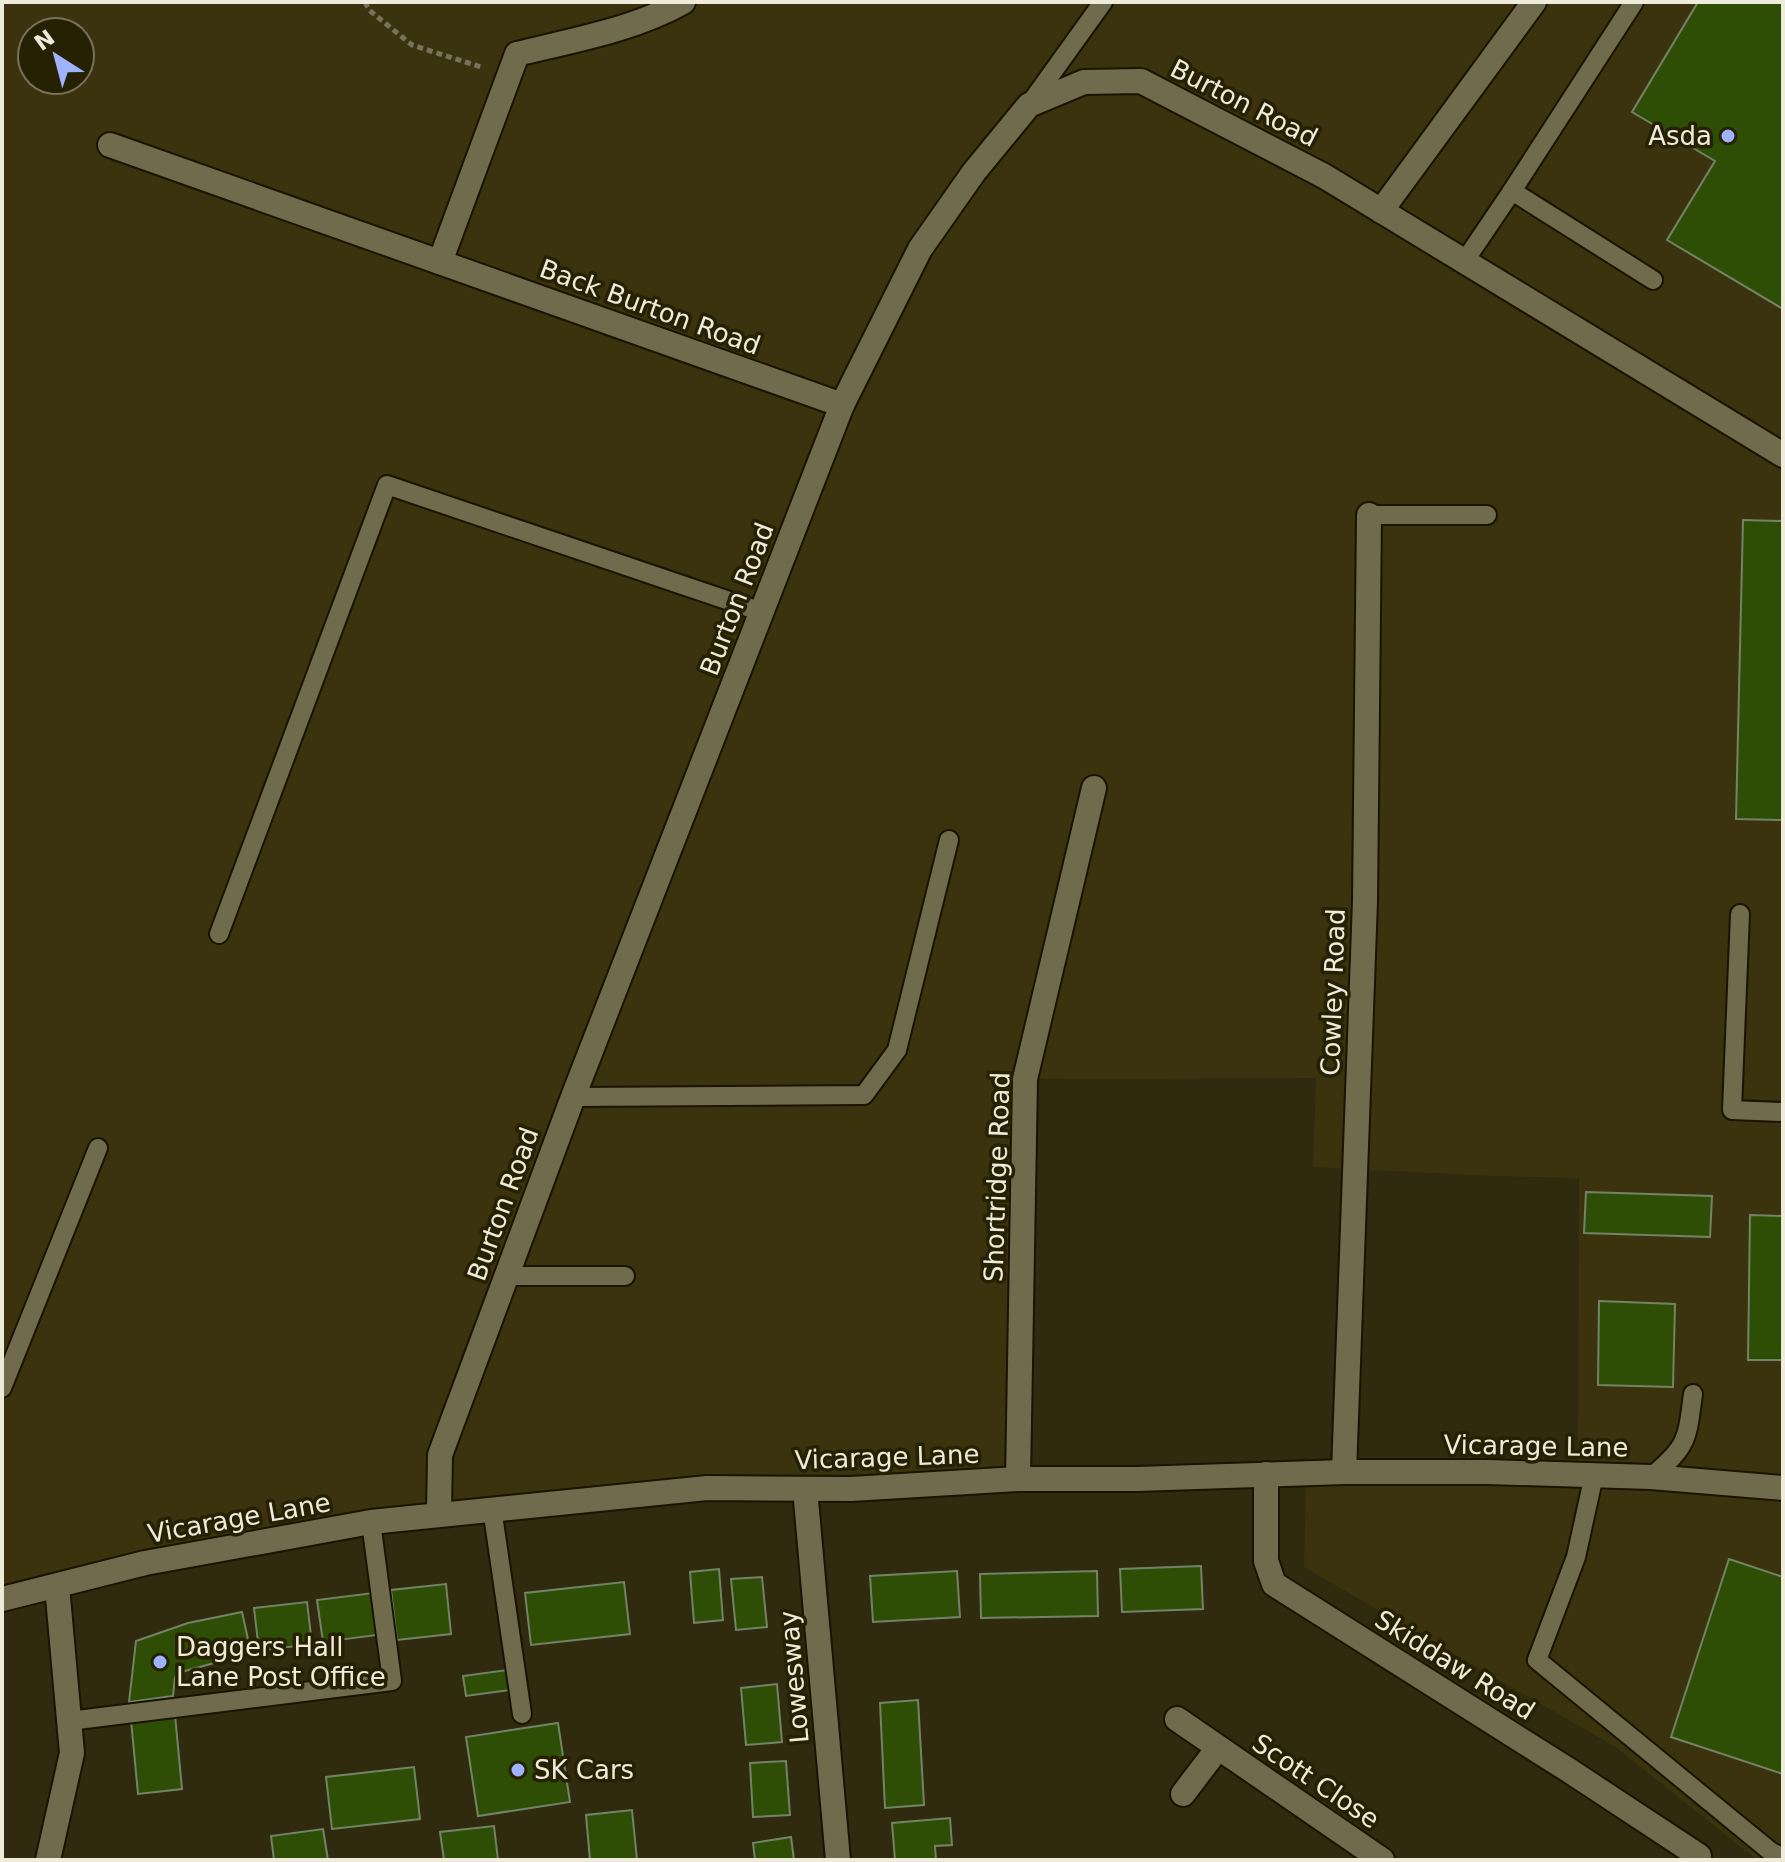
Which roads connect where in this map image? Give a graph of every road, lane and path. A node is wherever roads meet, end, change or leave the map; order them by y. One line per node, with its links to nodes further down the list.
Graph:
1 (365, 2): 6 (path)
2 (683, 2): 6 (street)
3 (1103, 2): 7 (lane)
4 (1534, 2): 10 (street)
5 (1634, 2): 9 (lane)
6 (508, 75): 11 (street)
7 (1029, 105): 10 (street, Burton Road); 14 (street, Burton Road)
8 (110, 145): 11 (street, Back Burton Road)
9 (1512, 191): 12 (lane); 13 (lane)
10 (1381, 211): 12 (street, Burton Road)
11 (440, 262): 14 (street, Back Burton Road)
12 (1464, 262): 15 (street, Burton Road)
13 (1653, 280)
14 (842, 405): 18 (street, Burton Road)
15 (1783, 455)
16 (1369, 515): 17 (lane); 30 (street, Cowley Road)
17 (1487, 515)
18 (762, 612): 22 (lane); 23 (street, Burton Road)
19 (1094, 788): 34 (street, Shortridge Road)
20 (949, 840): 23 (lane)
21 (1740, 914): 24 (lane)
22 (219, 934)
23 (573, 1097): 26 (street, Burton Road)
24 (1783, 1112)
25 (98, 1148): 28 (lane)
26 (506, 1276): 27 (lane); 38 (street, Burton Road)
27 (625, 1276)
28 (2, 1388)
29 (1693, 1394): 33 (lane)
30 (1344, 1472): 31 (street, Vicarage Lane); 32 (street, Vicarage Lane)
31 (1266, 1474): 34 (street, Vicarage Lane); 47 (street, Skiddaw Road)
32 (1594, 1475): 33 (street, Vicarage Lane); 48 (lane)
33 (1651, 1477): 35 (street, Vicarage Lane)
34 (1018, 1479): 36 (street, Vicarage Lane)
35 (1783, 1488)
36 (805, 1489): 37 (street, Vicarage Lane); 50 (street, Lowesway)
37 (492, 1508): 38 (street, Vicarage Lane); 42 (lane)
38 (439, 1513): 39 (street, Vicarage Lane)
39 (371, 1522): 40 (street, Vicarage Lane); 44 (lane)
40 (57, 1586): 41 (street, Vicarage Lane); 44 (street)
41 (2, 1599)
42 (522, 1714)
43 (1177, 1719): 45 (street, Scott Close)
44 (69, 1721): 49 (street)
45 (1218, 1748): 46 (street, Scott Close); 51 (street, Scott Close)
46 (1183, 1794)
47 (1699, 1856)
48 (1783, 1858)
49 (48, 1860)
50 (838, 1860)
51 (1382, 1860)

